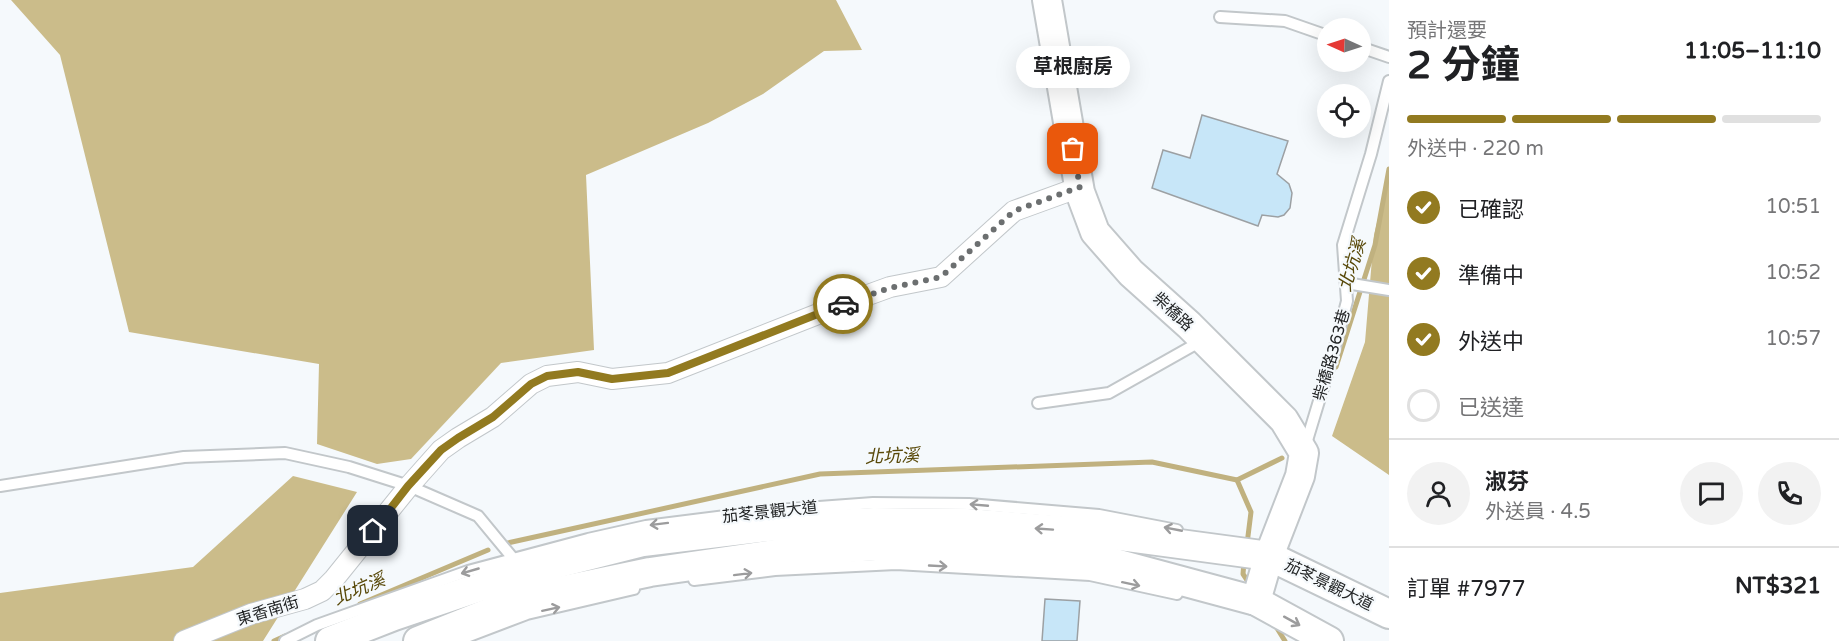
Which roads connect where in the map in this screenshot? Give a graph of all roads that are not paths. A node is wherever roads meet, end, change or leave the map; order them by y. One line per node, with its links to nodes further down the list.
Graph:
1 (1047, 0): 7 (street, 柴橋路)
2 (1220, 17): 3 (lane)
3 (1317, 32)
4 (1371, 51): 5 (lane)
5 (1389, 57)
6 (1389, 81): 8 (lane, 柴橋路363巷)
7 (1080, 187): 10 (street, 柴橋路); 14 (street, 東香南街)
8 (1346, 283): 9 (lane); 12 (lane, 柴橋路363巷)
9 (1389, 290)
10 (1203, 340): 11 (lane); 12 (street, 柴橋路)
11 (1038, 403)
12 (1304, 453): 20 (street)
13 (0, 486): 14 (lane)
14 (408, 486): 24 (lane); 27 (street, 東香南街)
15 (700, 519): 16 (lane); 17 (lane, 茄苳景觀大道, one-way to 15); 24 (lane, 茄苳景觀大道, one-way to 24)
16 (791, 526): 20 (street, 茄苳景觀大道, one-way to 16); 24 (street, 茄苳景觀大道)
17 (1190, 533)
18 (1213, 537): 20 (lane, 茄苳景觀大道)
19 (962, 549): 21 (lane); 24 (street, 茄苳景觀大道); 25 (street, 茄苳景觀大道)
20 (1269, 556): 25 (street); 26 (street, 茄苳景觀大道)
21 (1090, 575): 22 (lane, 茄苳景觀大道, one-way to 21); 25 (lane, 茄苳景觀大道, one-way to 25)
22 (684, 581)
23 (650, 585): 24 (lane, 茄苳景觀大道, one-way to 23)
24 (523, 586): 28 (lane, 茄苳景觀大道, one-way to 28); 29 (street, 茄苳景觀大道); 30 (street, 茄苳景觀大道); 31 (lane, 茄苳景觀大道)
25 (1256, 601): 32 (street, 茄苳景觀大道, one-way to 32)
26 (1389, 614)
27 (184, 641)
28 (285, 641)
29 (330, 641)
30 (418, 641)
31 (456, 641)
32 (1329, 641)

